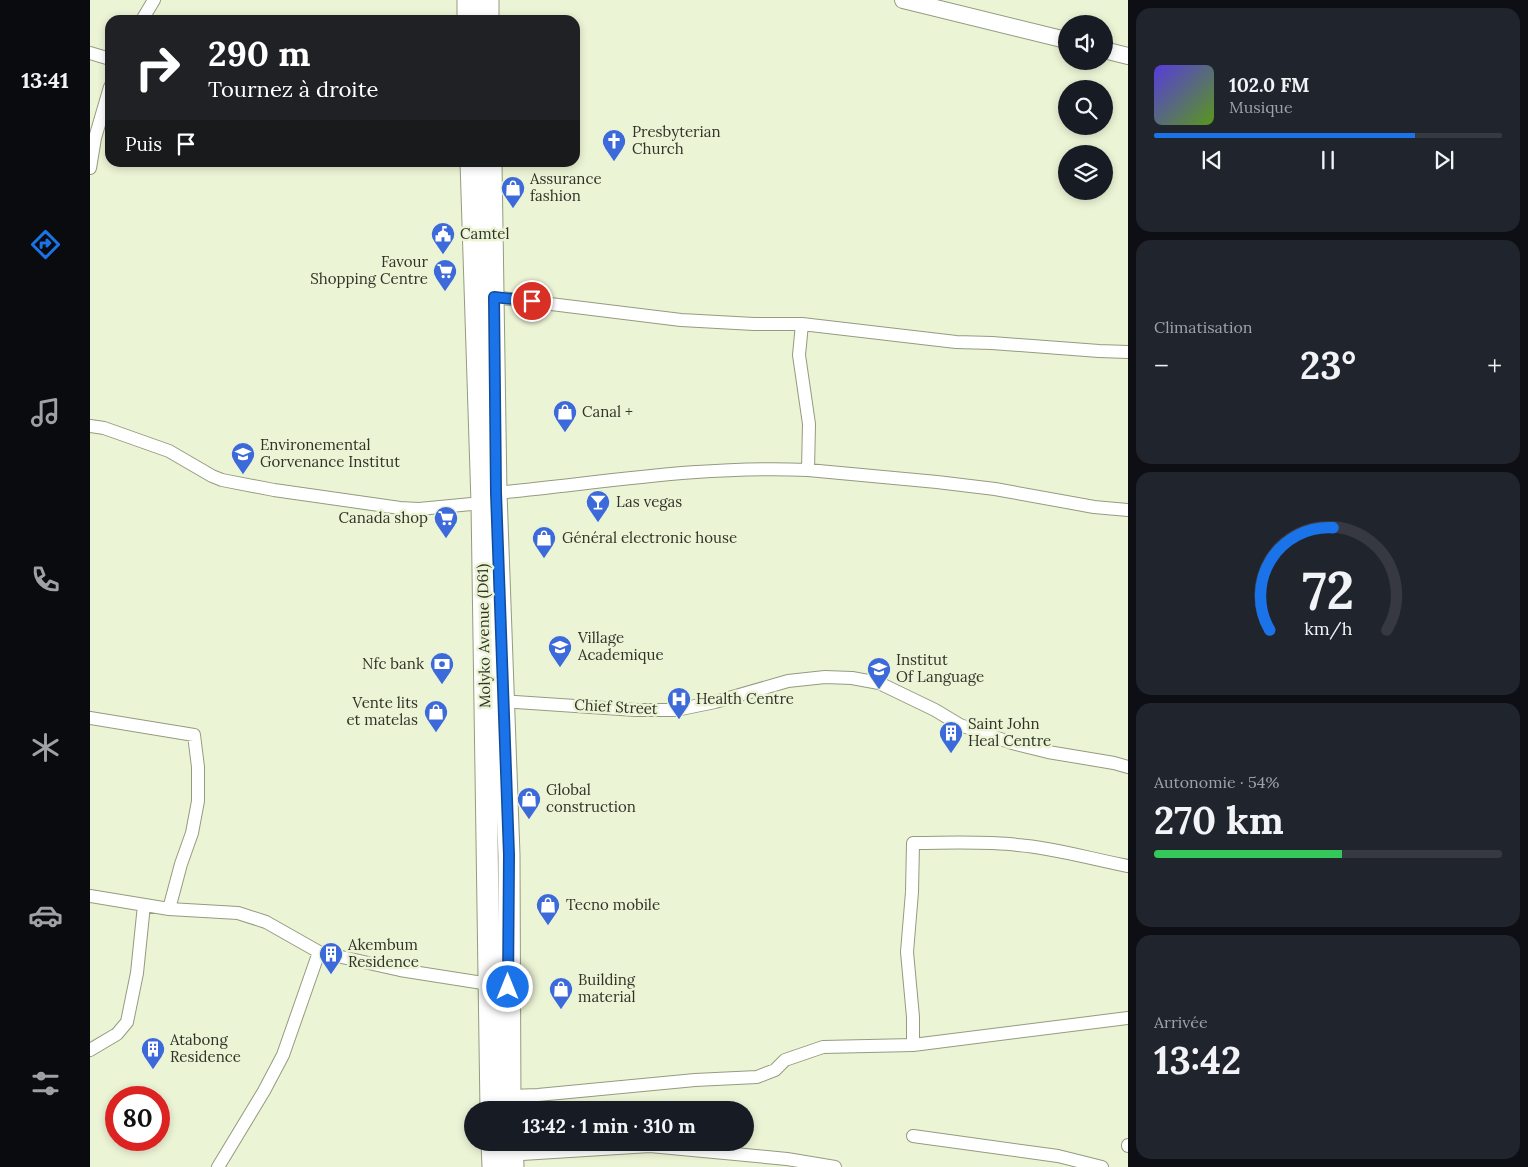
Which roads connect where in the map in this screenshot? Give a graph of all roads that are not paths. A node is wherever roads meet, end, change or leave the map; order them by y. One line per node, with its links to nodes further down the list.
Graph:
1 (154, 0): 5 (street)
2 (468, 0): 6 (highway)
3 (488, 0): 7 (highway)
4 (903, 0): 8 (street)
5 (145, 15)
6 (468, 15)
7 (488, 15)
8 (1058, 38)
9 (1113, 52): 11 (street)
10 (90, 53): 12 (street)
11 (1128, 56)
12 (105, 58)
13 (105, 104): 16 (street)
14 (471, 167): 22 (highway, Molyko Avenue (D61))
15 (491, 167): 17 (highway, Molyko Avenue (D61))
16 (90, 168)
17 (494, 297): 18 (street); 22 (highway, Molyko Avenue (D61))
18 (802, 324): 19 (street); 21 (street)
19 (1128, 352)
20 (90, 426): 22 (street)
21 (808, 470): 22 (street); 23 (street)
22 (489, 498): 24 (highway, Molyko Avenue (D61))
23 (1128, 510)
24 (494, 702): 26 (street, Chief Street); 32 (highway, Molyko Avenue (D61)); 37 (highway, Molyko Avenue (D61))
25 (90, 718): 30 (street)
26 (1128, 767)
27 (1128, 866): 34 (street)
28 (90, 896): 29 (street)
29 (144, 904): 30 (street); 35 (street)
30 (169, 909): 31 (street)
31 (319, 952): 32 (street); 42 (street)
32 (489, 984): 36 (highway, Molyko Avenue (D61))
33 (1128, 1018): 34 (street)
34 (913, 1045): 38 (street)
35 (90, 1050)
36 (491, 1101)
37 (511, 1101)
38 (518, 1101)
39 (913, 1136): 45 (street)
40 (492, 1151): 43 (highway)
41 (512, 1154): 44 (street)
42 (218, 1167)
43 (493, 1167)
44 (835, 1167)
45 (1102, 1167)

